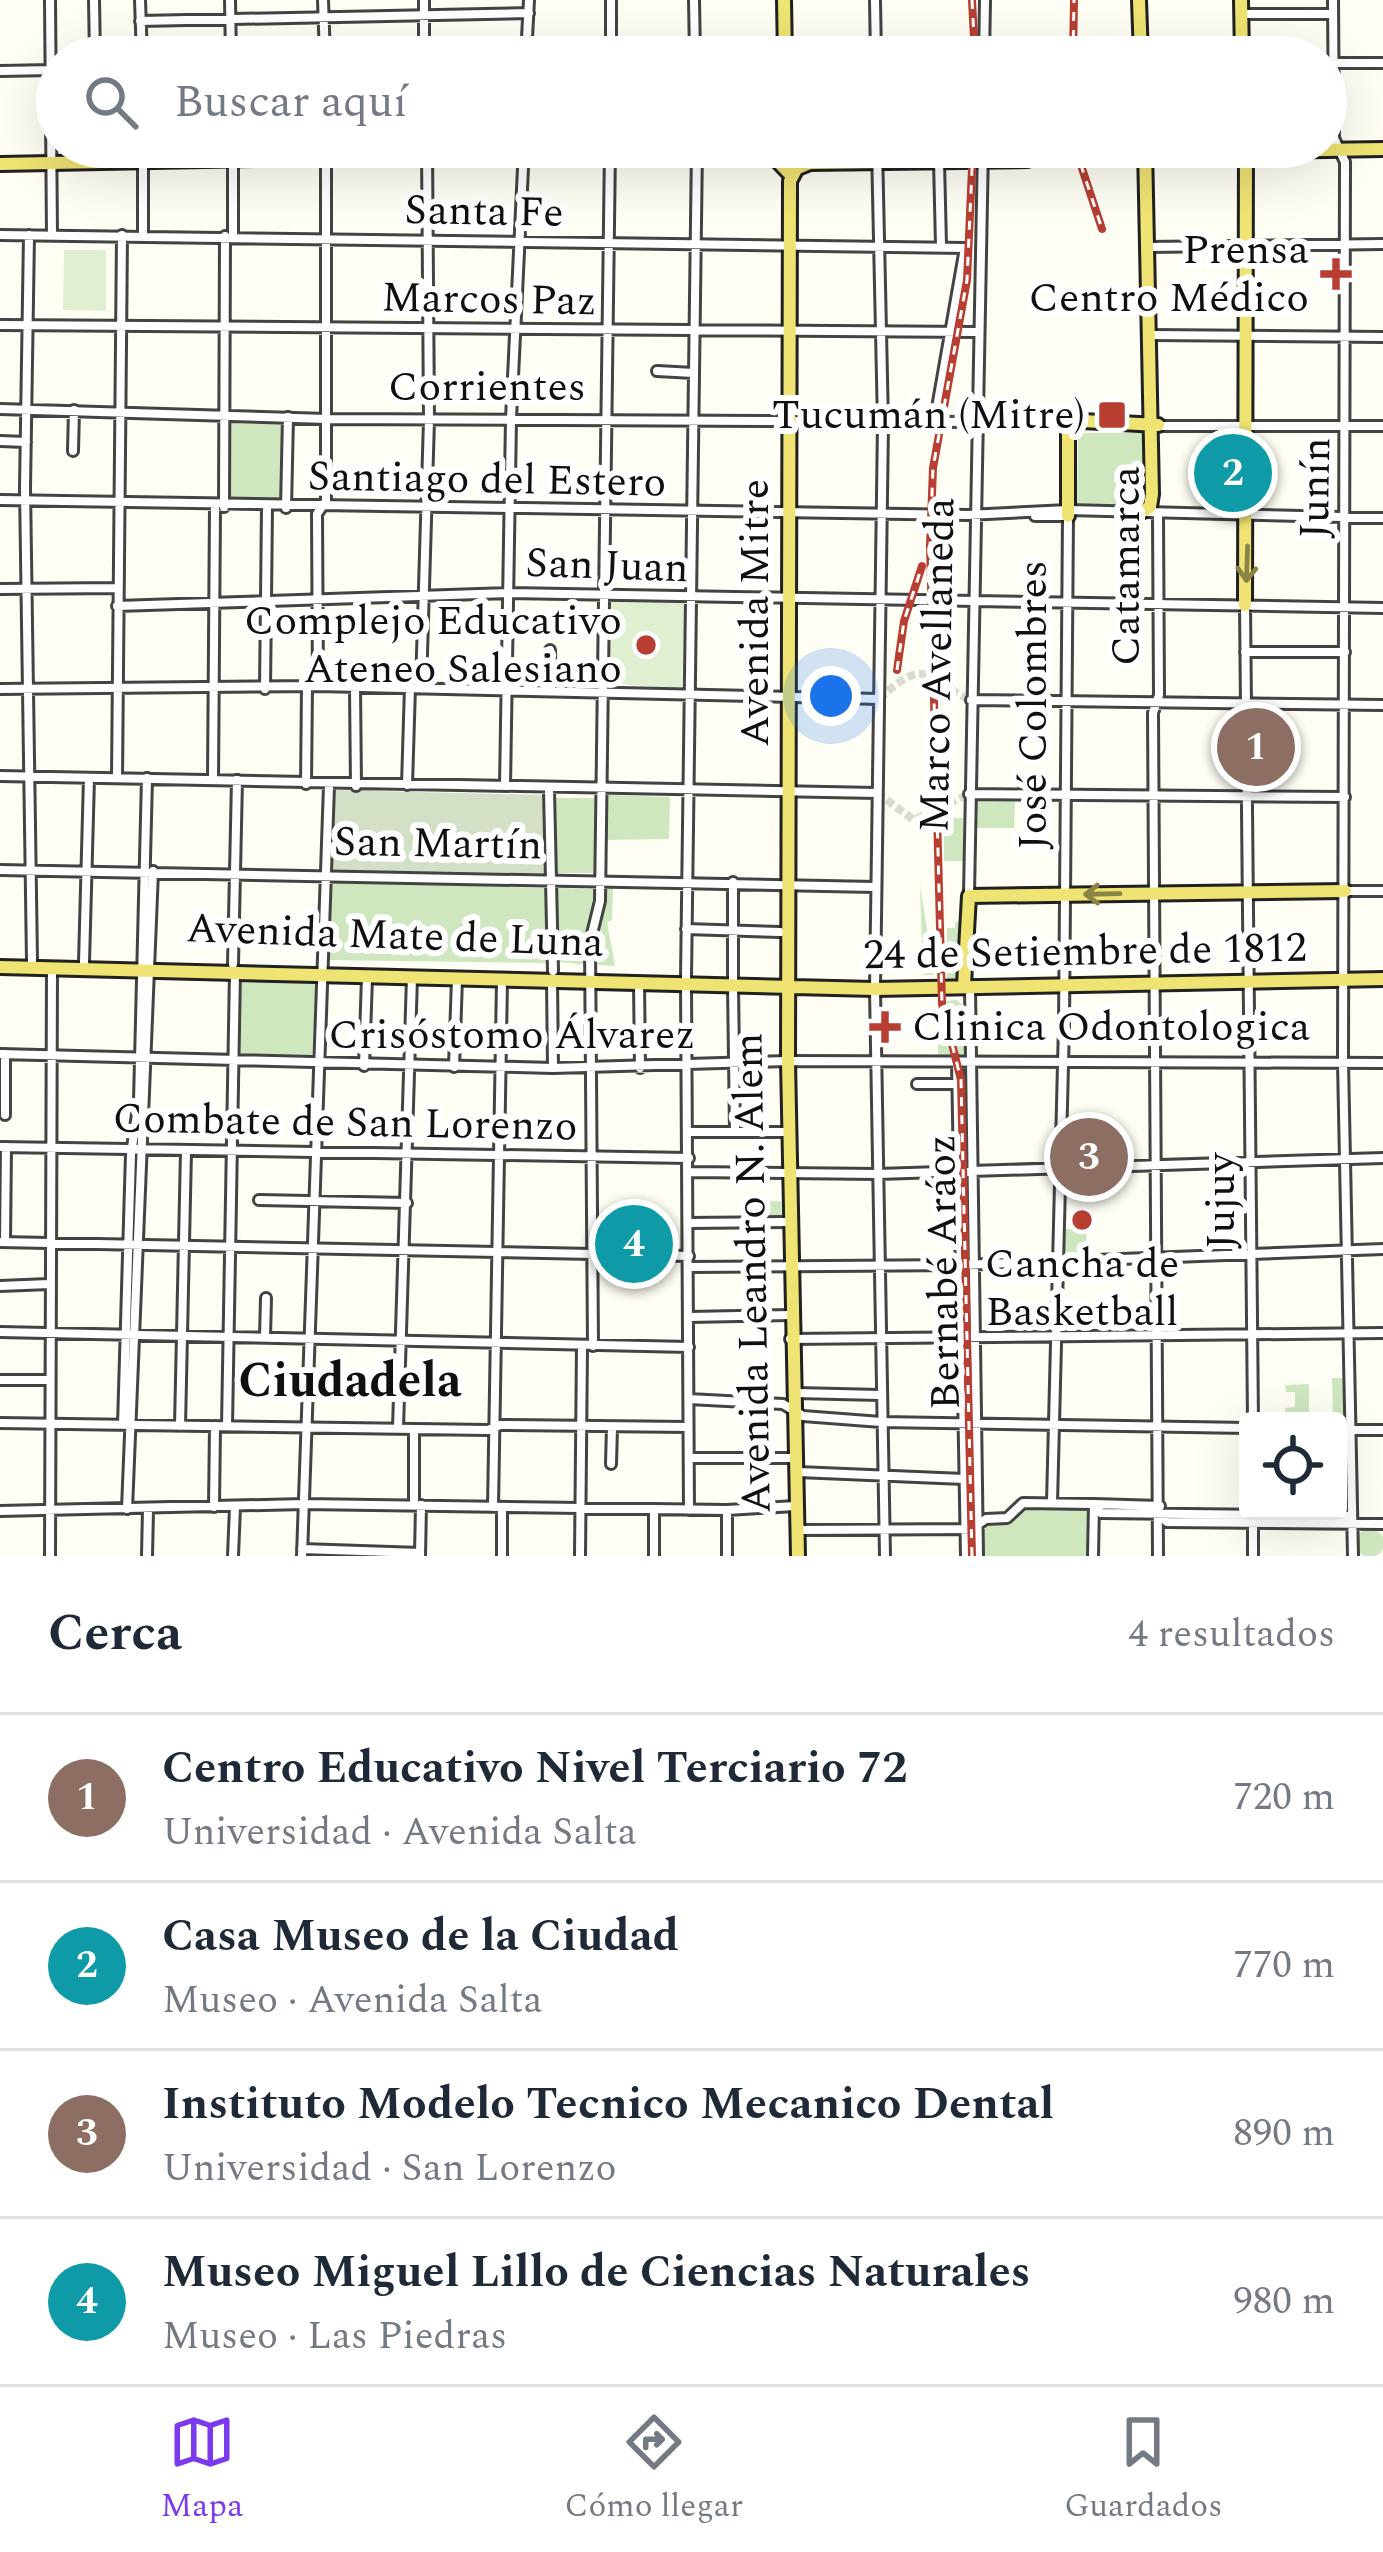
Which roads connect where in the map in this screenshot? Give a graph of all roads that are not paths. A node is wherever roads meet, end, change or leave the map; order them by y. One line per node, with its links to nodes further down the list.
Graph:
1 (50, 0): 22 (street)
2 (94, 0): 23 (street)
3 (140, 0): 21 (street)
4 (230, 0): 20 (street)
5 (323, 0): 19 (street)
6 (424, 0): 17 (street)
7 (529, 0): 16 (street)
8 (611, 0): 29 (street)
9 (694, 0): 30 (street)
10 (784, 0): 31 (main road)
11 (874, 0): 32 (street)
12 (986, 0): 33 (street)
13 (1143, 0): 34 (main road)
14 (1333, 0): 18 (street, Junín)
15 (1245, 5): 18 (street); 35 (main road)
16 (529, 13): 17 (street); 28 (street)
17 (424, 14): 19 (street); 27 (street)
18 (1333, 14): 36 (street, Junín)
19 (323, 16): 20 (street); 26 (street)
20 (231, 19): 21 (street); 25 (street)
21 (140, 21): 24 (street)
22 (52, 36)
23 (95, 36)
24 (141, 36)
25 (231, 36)
26 (324, 36)
27 (424, 36)
28 (527, 36)
29 (611, 36)
30 (695, 36)
31 (785, 36)
32 (875, 36)
33 (985, 36)
34 (1144, 36)
35 (1245, 36)
36 (1332, 36)
37 (1383, 63): 38 (street)
38 (1347, 64)
39 (36, 70): 40 (street)
40 (0, 71)
41 (1383, 152): 42 (main road)
42 (1347, 153)
43 (36, 160): 44 (main road)
44 (0, 161)
45 (52, 168): 62 (street)
46 (143, 168): 65 (street)
47 (232, 168): 64 (street)
48 (327, 168): 66 (street)
49 (427, 168): 67 (street)
50 (523, 168): 68 (street)
51 (607, 168): 72 (street)
52 (697, 168): 69 (street)
53 (787, 168): 73 (main road, Avenida Mitre)
54 (877, 168): 76 (street)
55 (939, 168): 75 (street)
56 (983, 168): 88 (street, Marco Avellaneda)
57 (1143, 168): 77 (main road, Catamarca)
58 (1249, 168): 74 (main road)
59 (1341, 168): 70 (street, Junín)
60 (0, 235): 61 (street, Santa Fe)
61 (29, 235): 62 (street, Santa Fe); 79 (street)
62 (52, 235): 63 (street, Santa Fe)
63 (122, 235): 65 (street, Santa Fe); 80 (street)
64 (229, 236): 65 (street, Santa Fe); 66 (street, Santa Fe); 81 (street)
65 (142, 237)
66 (329, 238): 67 (street, Santa Fe); 82 (street)
67 (429, 241): 68 (street, Santa Fe); 83 (street)
68 (518, 243): 72 (street, Santa Fe); 84 (street)
69 (697, 243): 72 (street, Santa Fe); 73 (street, Santa Fe); 89 (street)
70 (1345, 244): 71 (street); 74 (street); 93 (street, Junín)
71 (1383, 244)
72 (609, 245): 85 (street)
73 (788, 245): 76 (street, Santa Fe); 90 (main road, Avenida Mitre)
74 (1251, 245): 77 (street); 92 (main road)
75 (940, 246): 76 (street, Santa Fe); 87 (street, Santa Fe)
76 (879, 247): 86 (street)
77 (1151, 247): 91 (main road, Catamarca)
78 (0, 325): 79 (street, Marcos Paz)
79 (29, 326): 80 (street, Marcos Paz); 98 (street)
80 (122, 326): 81 (street, Marcos Paz); 100 (street)
81 (226, 327): 82 (street, Marcos Paz); 101 (street)
82 (328, 328): 83 (street, Marcos Paz); 103 (street)
83 (430, 328): 84 (street, Marcos Paz); 105 (street)
84 (515, 328): 85 (street, Marcos Paz); 104 (street)
85 (605, 331): 89 (street, Marcos Paz); 106 (street)
86 (881, 332): 87 (street, Marcos Paz); 90 (street, Marcos Paz); 110 (street)
87 (954, 332): 88 (street, Marcos Paz); 111 (street)
88 (977, 332): 109 (street, Marco Avellaneda)
89 (695, 333): 90 (street, Marcos Paz); 96 (street)
90 (788, 333): 108 (main road, Avenida Mitre)
91 (1153, 335): 92 (street); 112 (main road, Catamarca)
92 (1252, 335): 93 (street); 113 (main road)
93 (1346, 336): 94 (street); 114 (street, Junín)
94 (1383, 337)
95 (657, 371): 96 (street)
96 (694, 373): 107 (street)
97 (0, 409): 98 (street, Corrientes)
98 (26, 410): 99 (street, Corrientes); 117 (street)
99 (74, 410): 100 (street, Corrientes); 118 (street)
100 (121, 411): 101 (street, Corrientes); 121 (street)
101 (226, 416): 102 (street, Corrientes); 122 (street)
102 (288, 418): 103 (street, Corrientes); 125 (street)
103 (327, 419): 105 (street, Corrientes); 123 (street)
104 (511, 419): 105 (street, Corrientes); 106 (street, Corrientes); 127 (street)
105 (429, 420): 126 (street)
106 (604, 420): 107 (street, Corrientes); 128 (street)
107 (694, 422): 108 (street, Corrientes); 129 (street)
108 (787, 422): 110 (street, Corrientes); 130 (main road, Avenida Mitre)
109 (974, 422): 111 (street, Corrientes); 133 (street, Marco Avellaneda)
110 (883, 424): 111 (street, Corrientes); 132 (street)
111 (934, 424)
112 (1155, 425): 113 (street); 131 (main road, José Colombres); 134 (main road, Catamarca); 135 (main road, Catamarca)
113 (1252, 426): 114 (street); 138 (main road)
114 (1347, 426): 115 (street); 136 (street, Junín)
115 (1383, 426)
116 (0, 442): 117 (street)
117 (26, 442): 120 (street)
118 (73, 452)
119 (0, 500): 120 (street, Santiago del Estero)
120 (26, 500): 121 (street, Santiago del Estero); 141 (street)
121 (119, 504): 122 (street, Santiago del Estero); 139 (street)
122 (219, 507): 124 (street, Santiago del Estero); 151 (street)
123 (322, 507): 125 (street, Santiago del Estero); 126 (street, Santiago del Estero); 147 (street)
124 (267, 508): 125 (street, Santiago del Estero); 150 (street)
125 (286, 508)
126 (427, 510): 127 (street, Santiago del Estero); 142 (street)
127 (509, 511): 128 (street, Santiago del Estero); 143 (street)
128 (603, 512): 129 (street, Santiago del Estero); 144 (street)
129 (693, 512): 130 (street, Santiago del Estero); 145 (street)
130 (786, 513): 132 (street, Santiago del Estero); 148 (main road, Avenida Mitre)
131 (1070, 513): 133 (street, Santiago del Estero); 134 (street, Santiago del Estero); 152 (street, José Colombres)
132 (882, 514): 133 (street, Santiago del Estero); 146 (street)
133 (974, 514): 149 (street, Marco Avellaneda)
134 (1136, 514): 135 (street, Santiago del Estero)
135 (1158, 516): 138 (street, Santiago del Estero); 153 (street, Catamarca)
136 (1346, 518): 137 (street, Santiago del Estero); 138 (street, Santiago del Estero); 156 (street, Junín)
137 (1383, 518)
138 (1248, 519): 154 (main road, one-way to 154)
139 (117, 588): 141 (street); 155 (street)
140 (0, 589): 141 (street)
141 (28, 589): 168 (street)
142 (424, 593): 143 (street, San Juan); 147 (street, San Juan); 164 (street)
143 (508, 593): 144 (street, San Juan); 170 (street)
144 (602, 596): 145 (street, San Juan); 172 (street)
145 (692, 599): 148 (street, San Juan); 173 (street)
146 (880, 600): 148 (street, San Juan); 149 (street, San Juan); 175 (street)
147 (318, 602): 150 (street, San Juan); 162 (street)
148 (785, 602): 174 (main road, Avenida Mitre)
149 (972, 602): 152 (street, San Juan); 176 (street, Marco Avellaneda)
150 (266, 603): 151 (street, San Juan); 167 (street)
151 (214, 604): 155 (street, San Juan); 169 (street)
152 (1066, 604): 153 (street, San Juan); 177 (street, José Colombres)
153 (1159, 604): 154 (street, San Juan); 179 (street, Catamarca)
154 (1245, 605): 156 (street, San Juan); 159 (street, Jujuy)
155 (117, 606): 166 (street)
156 (1345, 607): 157 (street, San Juan); 160 (street, Junín)
157 (1383, 608)
158 (550, 650): 171 (street)
159 (1245, 652): 160 (street); 178 (street, Jujuy)
160 (1345, 652): 180 (street, Junín)
161 (307, 686): 162 (street); 167 (street); 189 (street)
162 (318, 686): 163 (street)
163 (355, 686): 164 (street); 190 (street)
164 (416, 687): 170 (street); 191 (street)
165 (0, 688): 168 (street)
166 (118, 688): 168 (street); 169 (street); 185 (street)
167 (266, 688): 169 (street)
168 (30, 689): 183 (street)
169 (213, 689): 187 (street)
170 (507, 689): 171 (street); 193 (street)
171 (551, 690): 172 (street)
172 (602, 691): 173 (street); 195 (street)
173 (691, 692): 174 (street); 196 (street)
174 (784, 695): 175 (street); 197 (main road, Avenida Mitre)
175 (879, 699): 198 (street)
176 (970, 700): 177 (street); 199 (street, Marco Avellaneda)
177 (1063, 703): 179 (street); 200 (street, José Colombres)
178 (1244, 703): 179 (street); 180 (street); 202 (street, Jujuy)
179 (1156, 704): 201 (street, Catamarca)
180 (1345, 704): 181 (street); 203 (street, Junín)
181 (1383, 705)
182 (0, 776): 183 (street)
183 (31, 777): 184 (street); 205 (street)
184 (89, 778): 185 (street); 206 (street)
185 (117, 778): 186 (street)
186 (147, 778): 187 (street); 207 (street)
187 (213, 780): 188 (street)
188 (237, 780): 189 (street); 208 (street)
189 (306, 784): 192 (street)
190 (356, 785): 191 (street); 192 (street)
191 (407, 785): 193 (street)
192 (328, 786): 209 (street)
193 (506, 787): 194 (street)
194 (549, 790): 195 (street); 210 (street)
195 (600, 791): 196 (street); 211 (street)
196 (691, 791): 197 (street); 212 (street)
197 (784, 791): 198 (street); 214 (main road, Avenida Mitre)
198 (877, 793): 215 (street)
199 (969, 794): 200 (street); 221 (street, Marco Avellaneda)
200 (1064, 794): 201 (street); 220 (street, José Colombres)
201 (1153, 794): 202 (street); 219 (street, Catamarca)
202 (1245, 795): 203 (street); 218 (street, Jujuy)
203 (1345, 797): 216 (street, Junín)
204 (0, 870): 205 (street, San Martín)
205 (32, 871): 206 (street, San Martín); 225 (street)
206 (87, 871): 207 (street, San Martín); 226 (street)
207 (148, 871): 208 (street, San Martín); 228 (street)
208 (236, 873): 209 (street, San Martín); 229 (street)
209 (325, 876): 210 (street, San Martín); 231 (street)
210 (550, 879): 211 (street, San Martín); 234 (street)
211 (600, 880): 212 (street, San Martín); 236 (street)
212 (689, 881): 213 (street, San Martín); 222 (street)
213 (733, 882): 214 (street, San Martín); 223 (street)
214 (783, 884): 215 (street, San Martín); 224 (main road, Avenida Mitre); 244 (main road, Avenida Mitre)
215 (875, 887): 248 (street)
216 (1345, 891): 217 (street); 218 (main road); 239 (street, Junín)
217 (1383, 891)
218 (1247, 892): 219 (main road); 242 (street, Jujuy)
219 (1156, 893): 220 (main road, one-way to 220); 245 (street, Catamarca)
220 (1064, 895): 221 (main road); 247 (street, José Colombres)
221 (969, 896): 246 (main road, Marco Avellaneda)
222 (686, 928): 223 (street); 240 (street)
223 (733, 931): 224 (street); 243 (street)
224 (780, 932): 244 (main road, Avenida Mitre)
225 (32, 961): 226 (main road, Avenida Mate de Luna); 227 (main road, Avenida Mate de Luna)
226 (84, 962): 228 (main road, Avenida Mate de Luna)
227 (0, 964): 230 (main road, Avenida Mate de Luna)
228 (147, 966): 229 (main road, Avenida Mate de Luna); 230 (main road, Avenida Mate de Luna); 251 (street)
229 (234, 967): 231 (main road, Avenida Mate de Luna); 256 (street)
230 (52, 968): 250 (street)
231 (322, 969): 232 (main road, Avenida Mate de Luna); 234 (main road, Avenida Mate de Luna); 263 (street)
232 (367, 974): 233 (main road, Avenida Mate de Luna); 264 (street)
233 (412, 975): 235 (main road, Avenida Mate de Luna); 265 (street)
234 (552, 975): 236 (main road, Avenida Mate de Luna); 237 (main road, Avenida Mate de Luna); 269 (street)
235 (457, 977): 237 (main road, Avenida Mate de Luna); 266 (street)
236 (592, 977): 240 (main road, Avenida Mate de Luna); 241 (main road, Avenida Mate de Luna); 270 (street)
237 (502, 978): 268 (street)
238 (1383, 979): 239 (main road, 24 de Setiembre de 1812)
239 (1345, 980): 242 (main road, 24 de Setiembre de 1812); 260 (street, Junín)
240 (686, 981): 241 (main road, Avenida Mate de Luna); 243 (main road, Avenida Mate de Luna); 267 (street)
241 (639, 982): 271 (street)
242 (1250, 982): 245 (main road, 24 de Setiembre de 1812); 259 (street, Jujuy)
243 (733, 983): 244 (main road, Avenida Mate de Luna); 262 (street)
244 (783, 984): 248 (main road, 24 de Setiembre de 1812); 252 (main road, Avenida Leandro N. Alem)
245 (1156, 984): 247 (main road, 24 de Setiembre de 1812); 258 (street, Catamarca)
246 (967, 986): 247 (main road, 24 de Setiembre de 1812); 248 (main road, 24 de Setiembre de 1812); 255 (street, Bernabé Aráoz)
247 (1064, 986): 257 (street, José Colombres)
248 (875, 987): 253 (street)
249 (3, 1054): 250 (street, Crisóstomo Álvarez); 274 (street)
250 (50, 1055): 251 (street, Crisóstomo Álvarez); 279 (street)
251 (145, 1058): 256 (street, Crisóstomo Álvarez); 280 (street)
252 (785, 1061): 253 (street, Crisóstomo Álvarez); 262 (street, Crisóstomo Álvarez); 277 (main road, Avenida Leandro N. Alem); 296 (main road, Avenida Leandro N. Alem)
253 (875, 1061): 254 (street, Crisóstomo Álvarez); 297 (street)
254 (957, 1061): 255 (street, Crisóstomo Álvarez); 273 (street, Bernabé Aráoz)
255 (970, 1061): 257 (street, Crisóstomo Álvarez); 293 (street, Bernabé Aráoz)
256 (234, 1062): 263 (street, Crisóstomo Álvarez); 282 (street)
257 (1063, 1062): 258 (street, Crisóstomo Álvarez); 292 (street, José Colombres)
258 (1156, 1062): 259 (street, Crisóstomo Álvarez); 291 (street, Catamarca)
259 (1250, 1062): 260 (street, Crisóstomo Álvarez); 290 (street, Jujuy)
260 (1343, 1063): 261 (street, Crisóstomo Álvarez); 289 (street, Junín)
261 (1383, 1063)
262 (733, 1064): 267 (street, Crisóstomo Álvarez); 276 (street)
263 (322, 1065): 264 (street, Crisóstomo Álvarez); 283 (street)
264 (364, 1066): 265 (street, Crisóstomo Álvarez)
265 (410, 1066): 266 (street, Crisóstomo Álvarez); 284 (street)
266 (454, 1066): 268 (street, Crisóstomo Álvarez)
267 (686, 1066): 271 (street, Crisóstomo Álvarez); 275 (street)
268 (500, 1067): 269 (street, Crisóstomo Álvarez); 285 (street)
269 (553, 1068): 270 (street, Crisóstomo Álvarez)
270 (594, 1068): 271 (street, Crisóstomo Álvarez); 286 (street)
271 (640, 1068)
272 (916, 1084): 273 (street)
273 (958, 1084): 295 (street, Bernabé Aráoz)
274 (5, 1114)
275 (688, 1132): 276 (street); 287 (street)
276 (734, 1132): 277 (street)
277 (783, 1132): 296 (main road, Avenida Leandro N. Alem)
278 (3, 1147): 279 (street, Combate de San Lorenzo); 303 (street)
279 (51, 1148): 280 (street, Combate de San Lorenzo); 304 (street)
280 (136, 1150): 281 (street, Combate de San Lorenzo); 305 (street)
281 (186, 1151): 282 (street, Combate de San Lorenzo); 307 (street)
282 (233, 1151): 283 (street, Combate de San Lorenzo); 306 (street)
283 (318, 1153): 284 (street, Combate de San Lorenzo); 299 (street)
284 (408, 1154): 285 (street, Combate de San Lorenzo); 300 (street)
285 (498, 1155): 286 (street, Combate de San Lorenzo); 311 (street)
286 (595, 1156): 287 (street, Combate de San Lorenzo); 313 (street)
287 (688, 1158): 294 (street)
288 (1383, 1158): 289 (street)
289 (1344, 1160): 290 (street); 312 (street, Junín)
290 (1251, 1161): 291 (street); 314 (street, Jujuy)
291 (1158, 1163): 292 (street); 316 (street, Catamarca)
292 (1060, 1166): 293 (street); 317 (street, José Colombres)
293 (973, 1168): 295 (street); 318 (street, Bernabé Aráoz)
294 (689, 1172): 296 (street); 302 (street)
295 (960, 1172): 297 (street); 320 (street, Bernabé Aráoz)
296 (788, 1174): 297 (street); 301 (main road, Avenida Leandro N. Alem); 321 (main road, Avenida Leandro N. Alem)
297 (878, 1174): 319 (street)
298 (259, 1199): 299 (street)
299 (317, 1200): 300 (street); 308 (street)
300 (407, 1203): 309 (street)
301 (784, 1222): 302 (street); 321 (main road, Avenida Leandro N. Alem)
302 (689, 1223): 315 (street)
303 (3, 1243): 304 (street)
304 (49, 1244): 305 (street); 323 (street)
305 (131, 1246): 307 (street); 331 (street)
306 (231, 1246): 307 (street); 308 (street); 336 (street)
307 (183, 1247): 335 (street)
308 (316, 1248): 309 (street); 338 (street)
309 (405, 1250): 311 (street); 344 (street)
310 (1383, 1250): 312 (street)
311 (499, 1251): 313 (street); 345 (street)
312 (1345, 1251): 314 (street); 330 (street, Junín)
313 (594, 1254): 315 (street); 346 (street)
314 (1250, 1254): 316 (street); 333 (street, Jujuy)
315 (689, 1256): 322 (street)
316 (1156, 1258): 317 (street); 334 (street, Catamarca)
317 (1058, 1260): 318 (street); 341 (street, José Colombres)
318 (976, 1263): 320 (street); 340 (street, Bernabé Aráoz)
319 (878, 1265): 320 (street); 321 (street); 343 (street)
320 (962, 1265): 339 (street, Bernabé Aráoz)
321 (789, 1266): 322 (street); 326 (main road, Avenida Leandro N. Alem)
322 (689, 1268): 327 (street)
323 (50, 1284): 324 (street); 329 (street)
324 (0, 1286)
325 (266, 1298): 337 (street)
326 (790, 1315): 327 (street); 342 (main road, Avenida Leandro N. Alem)
327 (689, 1317): 347 (street)
328 (0, 1332): 329 (street)
329 (50, 1332): 331 (street); 349 (street)
330 (1347, 1332): 332 (street); 333 (street); 374 (street, Junín)
331 (128, 1333): 335 (street); 360 (street)
332 (1383, 1333)
333 (1250, 1334): 334 (street); 354 (street, Jujuy)
334 (1157, 1335): 341 (street); 370 (street, Catamarca)
335 (181, 1336): 336 (street); 362 (street)
336 (230, 1336): 337 (street); 364 (street)
337 (265, 1337): 338 (street)
338 (311, 1338): 344 (street); 365 (street)
339 (962, 1338): 340 (street); 343 (street); 358 (street, Bernabé Aráoz)
340 (976, 1338): 341 (street); 359 (street, Bernabé Aráoz)
341 (1057, 1338): 366 (street, José Colombres)
342 (791, 1339): 343 (street); 350 (main road, Avenida Leandro N. Alem); 353 (main road, Avenida Leandro N. Alem)
343 (879, 1339): 351 (street)
344 (402, 1341): 345 (street); 371 (street)
345 (496, 1345): 346 (street); 372 (street)
346 (587, 1346): 347 (street); 367 (street)
347 (689, 1347): 352 (street)
348 (0, 1380): 349 (street)
349 (50, 1380): 357 (street)
350 (794, 1393): 351 (street); 353 (main road, Avenida Leandro N. Alem)
351 (880, 1395): 355 (street)
352 (689, 1399): 353 (street); 369 (street)
353 (792, 1410): 355 (street); 377 (main road, Avenida Leandro N. Alem); 379 (main road, Avenida Leandro N. Alem)
354 (1250, 1412)
355 (880, 1422): 358 (street); 380 (street)
356 (0, 1423): 357 (street)
357 (50, 1423): 360 (street); 393 (street)
358 (964, 1424): 359 (street); 381 (street, Bernabé Aráoz)
359 (977, 1424): 366 (street); 404 (street, Bernabé Aráoz)
360 (126, 1425): 362 (street); 390 (street)
361 (1239, 1425): 370 (street)
362 (180, 1426): 363 (street)
363 (215, 1426): 364 (street); 386 (street)
364 (227, 1426): 365 (street)
365 (308, 1426): 371 (street); 383 (street)
366 (1054, 1426): 370 (street); 382 (street, José Colombres)
367 (581, 1427): 368 (street); 372 (street); 389 (street)
368 (612, 1427): 369 (street); 378 (street)
369 (688, 1427): 376 (street)
370 (1160, 1427): 396 (street, Catamarca)
371 (398, 1428): 373 (street)
372 (494, 1428): 373 (street); 388 (street)
373 (414, 1429): 385 (street)
374 (1350, 1430): 375 (street); 402 (street, Junín)
375 (1383, 1430)
376 (688, 1458): 377 (street); 394 (street)
377 (790, 1458): 399 (main road, Avenida Leandro N. Alem)
378 (611, 1464)
379 (796, 1472): 380 (street); 399 (main road, Avenida Leandro N. Alem)
380 (883, 1476): 381 (street); 406 (street)
381 (964, 1479): 405 (street, Bernabé Aráoz)
382 (1052, 1503): 384 (street); 404 (street)
383 (304, 1504): 385 (street); 387 (street); 407 (street)
384 (1094, 1504): 396 (street); 420 (street)
385 (418, 1505): 388 (street); 408 (street)
386 (214, 1507): 387 (street); 391 (street)
387 (236, 1507): 411 (street)
388 (498, 1507): 389 (street); 412 (street)
389 (580, 1508): 392 (street); 413 (street)
390 (127, 1509): 391 (street); 393 (street)
391 (148, 1509): 410 (street)
392 (654, 1509): 394 (street); 414 (street)
393 (49, 1510): 397 (street); 409 (street)
394 (689, 1510): 395 (street)
395 (727, 1510): 399 (street); 415 (street)
396 (1159, 1510): 398 (street); 421 (street, Catamarca)
397 (0, 1511)
398 (1239, 1515)
399 (794, 1516): 406 (street); 416 (main road, Avenida Leandro N. Alem)
400 (1253, 1520): 422 (street)
401 (1347, 1520): 402 (street)
402 (1352, 1520): 403 (street); 423 (street, Junín)
403 (1383, 1524)
404 (977, 1525): 405 (street); 419 (street, Bernabé Aráoz)
405 (965, 1529): 406 (street); 418 (street, Bernabé Aráoz)
406 (885, 1530): 417 (street)
407 (302, 1553): 408 (street)
408 (420, 1554)
409 (50, 1556)
410 (148, 1556)
411 (233, 1556)
412 (502, 1556)
413 (580, 1556)
414 (653, 1556)
415 (727, 1556)
416 (795, 1556)
417 (886, 1556)
418 (966, 1556)
419 (978, 1556)
420 (1093, 1556)
421 (1158, 1556)
422 (1253, 1556)
423 (1353, 1556)

